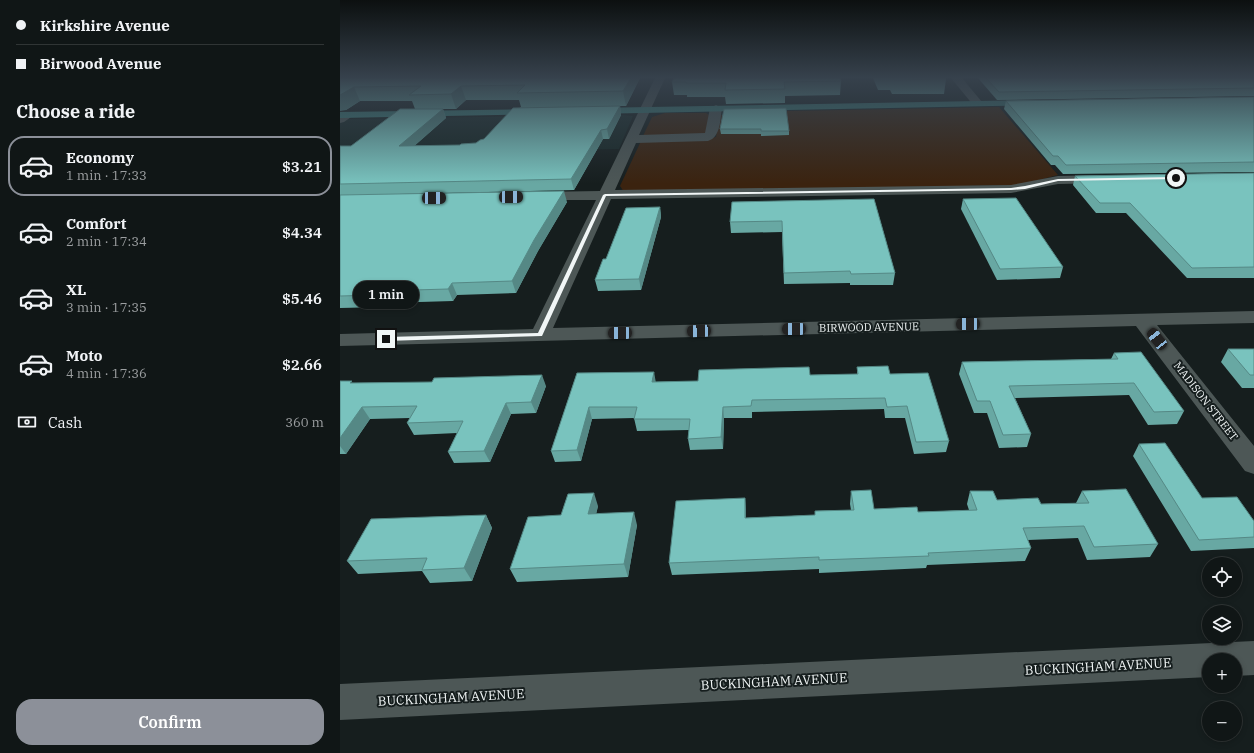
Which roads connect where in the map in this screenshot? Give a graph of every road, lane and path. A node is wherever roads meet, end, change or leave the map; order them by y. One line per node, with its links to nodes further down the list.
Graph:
1 (448, 113): 5 (main road)
2 (511, 113): 7 (street)
3 (644, 113): 9 (street)
4 (715, 113): 9 (street)
5 (400, 114): 6 (main road); 8 (street)
6 (343, 117)
7 (502, 123)
8 (387, 124)
9 (632, 139): 11 (street)
10 (1122, 179): 11 (street)
11 (605, 195): 12 (street); 15 (street)
12 (519, 197)
13 (1254, 317): 14 (street, BIRWOOD AVENUE)
14 (1142, 320): 15 (street, BIRWOOD AVENUE); 17 (street, MADISON STREET)
15 (540, 335): 16 (street, BIRWOOD AVENUE)
16 (340, 340)
17 (1254, 464)
18 (1254, 658): 19 (street)
19 (1242, 659)
20 (1202, 660): 21 (street, BUCKINGHAM AVENUE)
21 (340, 702)

